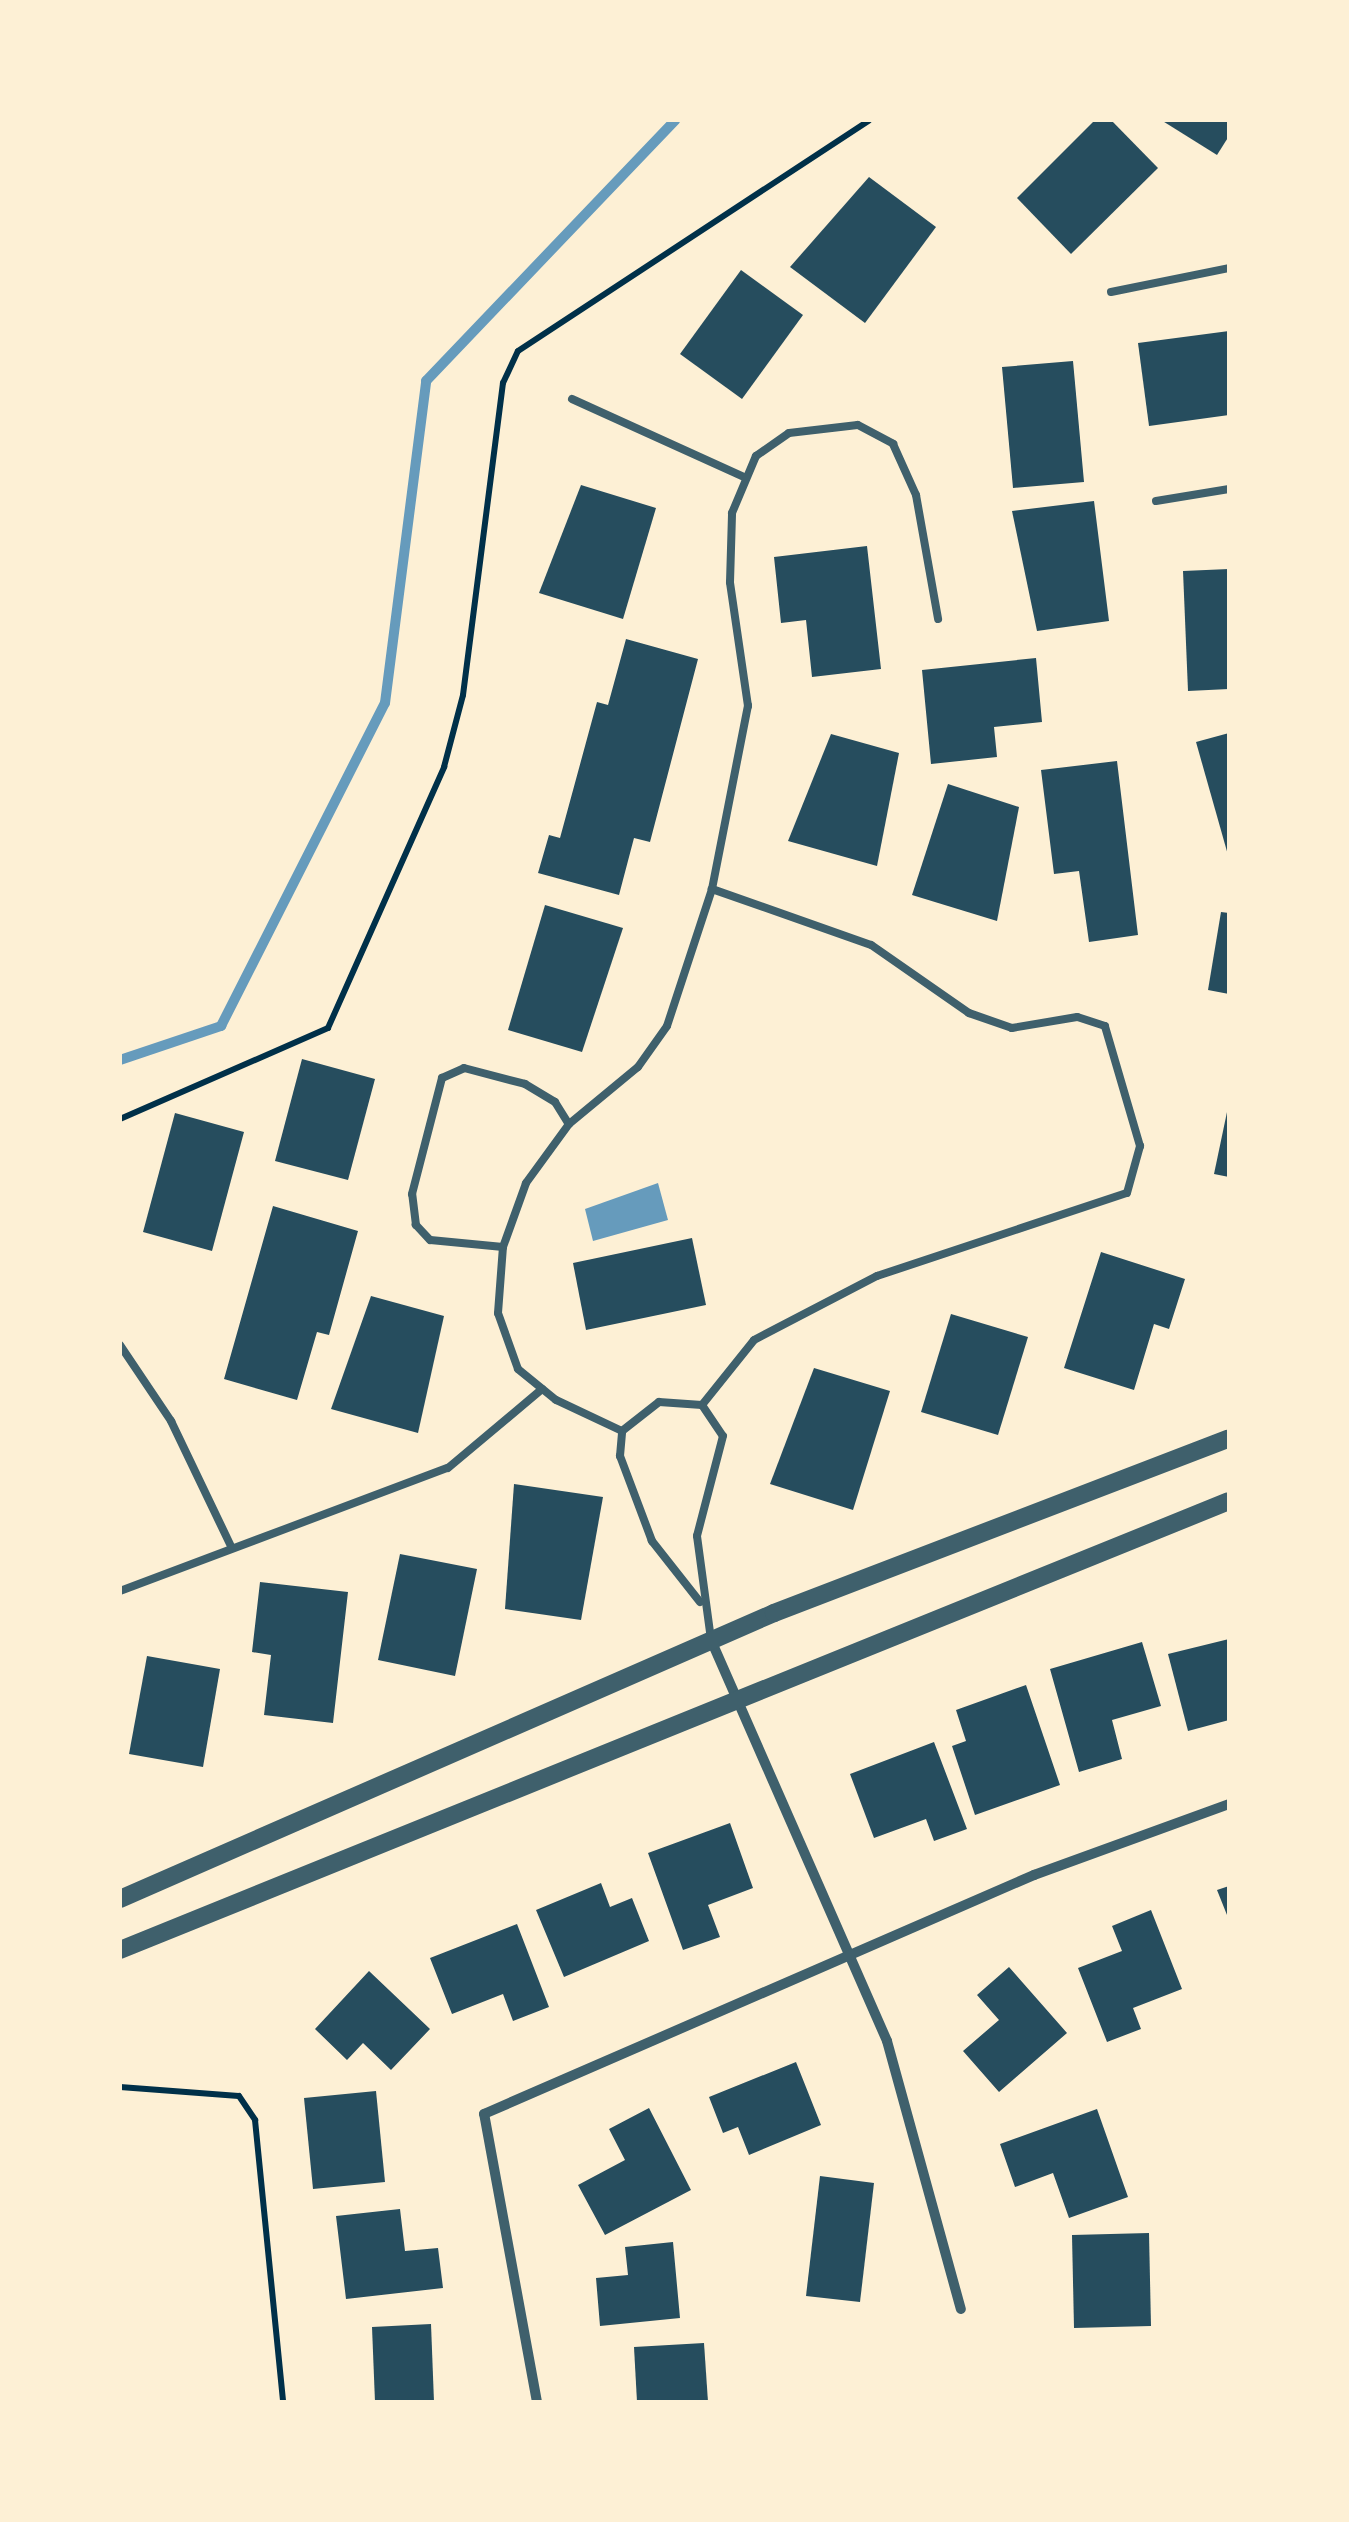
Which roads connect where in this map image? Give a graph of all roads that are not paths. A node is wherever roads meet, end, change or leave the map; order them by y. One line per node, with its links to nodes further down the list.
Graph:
1 (1229, 268): 2 (lane)
2 (1111, 292)
3 (572, 399): 4 (lane)
4 (746, 478): 7 (lane); 8 (lane)
5 (1229, 489): 6 (lane)
6 (1156, 501)
7 (938, 619)
8 (712, 889): 9 (lane); 13 (lane)
9 (569, 1124): 10 (lane); 10 (lane)
10 (503, 1248): 12 (lane)
11 (120, 1345): 17 (lane)
12 (542, 1388): 14 (lane); 17 (lane)
13 (702, 1405): 14 (lane); 19 (lane)
14 (622, 1430): 19 (lane)
15 (1229, 1438): 20 (street)
16 (1229, 1501): 21 (street)
17 (231, 1546): 18 (lane)
18 (120, 1591)
19 (700, 1602): 20 (lane)
20 (711, 1640): 21 (street); 23 (street)
21 (738, 1696): 24 (street); 25 (street)
22 (1229, 1804): 25 (street)
23 (120, 1899)
24 (120, 1950)
25 (851, 1958): 26 (street); 27 (street)
26 (962, 2309)
27 (537, 2402)

